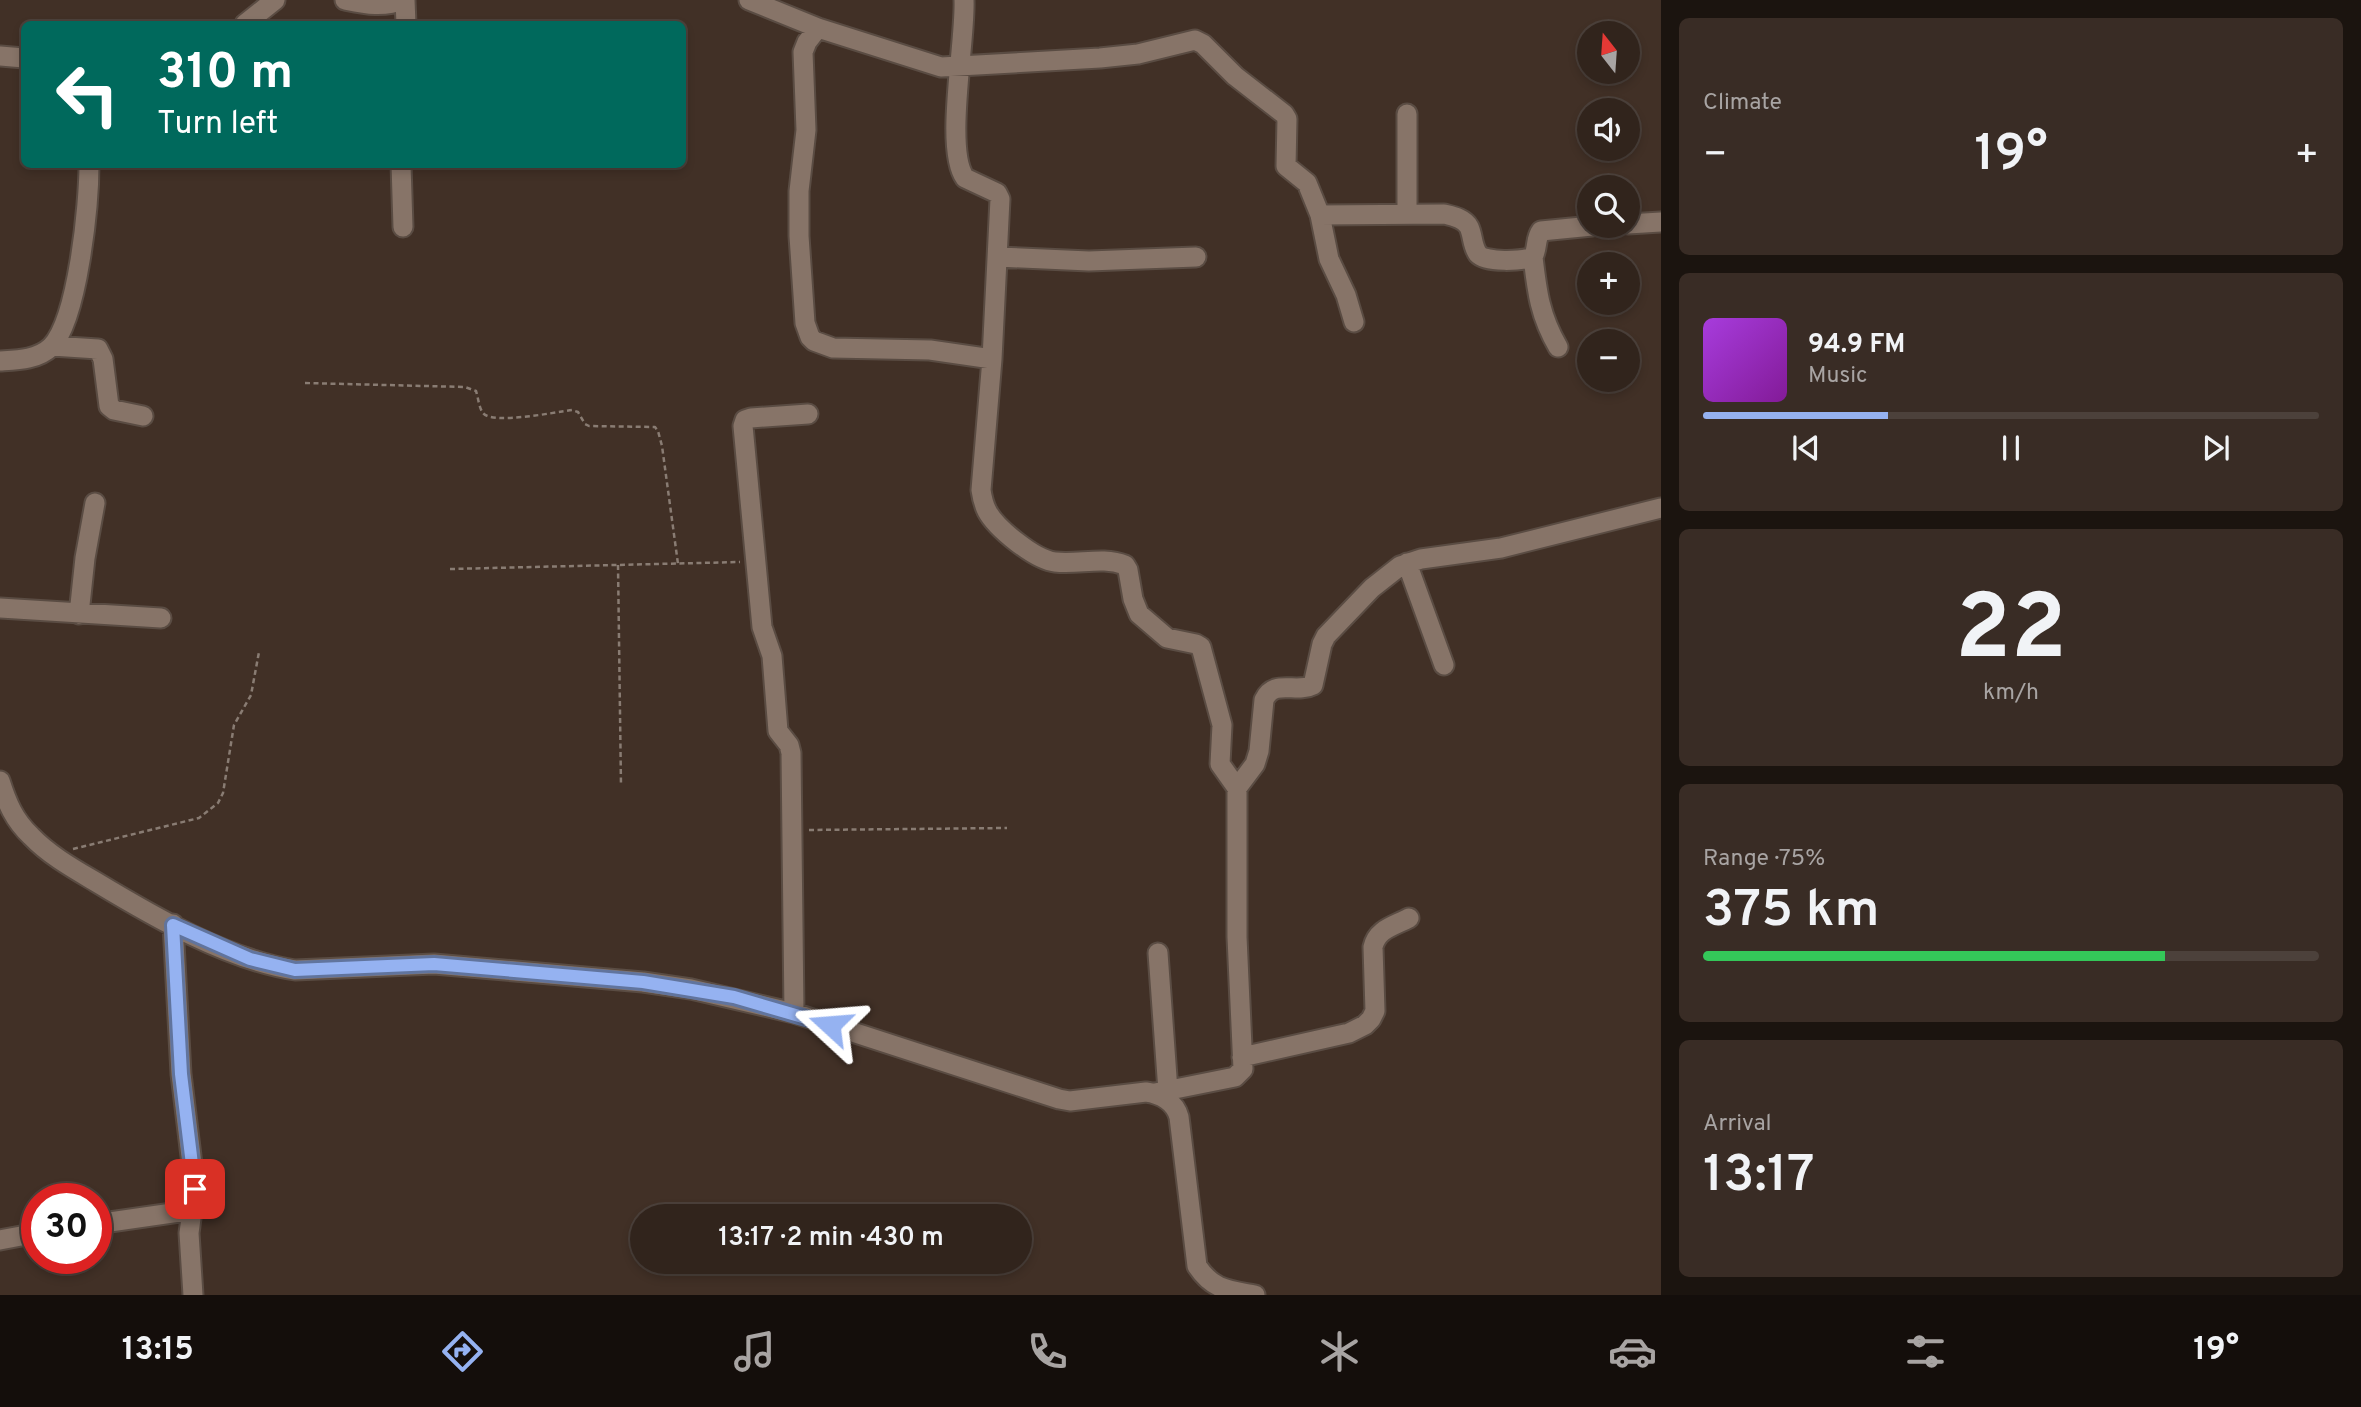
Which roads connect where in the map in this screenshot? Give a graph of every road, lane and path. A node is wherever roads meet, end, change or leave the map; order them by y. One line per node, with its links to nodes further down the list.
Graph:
1 (275, 0): 6 (street)
2 (345, 0): 3 (street)
3 (404, 0): 7 (street)
4 (749, 0): 8 (street)
5 (964, 0): 11 (street)
6 (249, 21)
7 (406, 21)
8 (818, 27): 11 (street); 27 (street)
9 (0, 56): 10 (street)
10 (21, 58)
11 (960, 67): 16 (street); 21 (street)
12 (1407, 114): 15 (street)
13 (89, 168): 25 (street)
14 (401, 168): 19 (street)
15 (1407, 213): 16 (street); 23 (street)
16 (1320, 215): 24 (street)
17 (1661, 222): 18 (street)
18 (1640, 223)
19 (403, 227)
20 (1577, 227): 23 (street)
21 (998, 257): 22 (street); 27 (street)
22 (1196, 257)
23 (1534, 257): 26 (street)
24 (1354, 322)
25 (52, 346): 28 (street); 31 (street)
26 (1558, 347)
27 (992, 359): 46 (street)
28 (0, 361)
29 (305, 383): 36 (path)
30 (808, 414): 34 (street)
31 (143, 416)
32 (95, 503): 40 (street)
33 (1661, 508): 35 (street)
34 (755, 562): 36 (path); 48 (street)
35 (1407, 563): 43 (street); 46 (street)
36 (678, 564): 37 (path)
37 (618, 565): 38 (path); 45 (path)
38 (450, 569)
39 (0, 608): 40 (street)
40 (79, 614): 41 (street)
41 (161, 618)
42 (259, 652): 49 (path)
43 (1444, 665)
44 (0, 781): 49 (street)
45 (621, 786)
46 (1237, 788): 54 (street)
47 (1007, 828): 48 (path)
48 (792, 830): 53 (street)
49 (53, 854): 51 (street)
50 (1409, 918): 54 (street)
51 (173, 925): 53 (street); 56 (street)
52 (1158, 953): 55 (street)
53 (794, 1013): 55 (street)
54 (1242, 1056): 55 (street)
55 (1162, 1092): 61 (street)
56 (193, 1210): 57 (street); 60 (street)
57 (112, 1222)
58 (21, 1236): 59 (street)
59 (0, 1240)
60 (193, 1295)
61 (1255, 1295)

